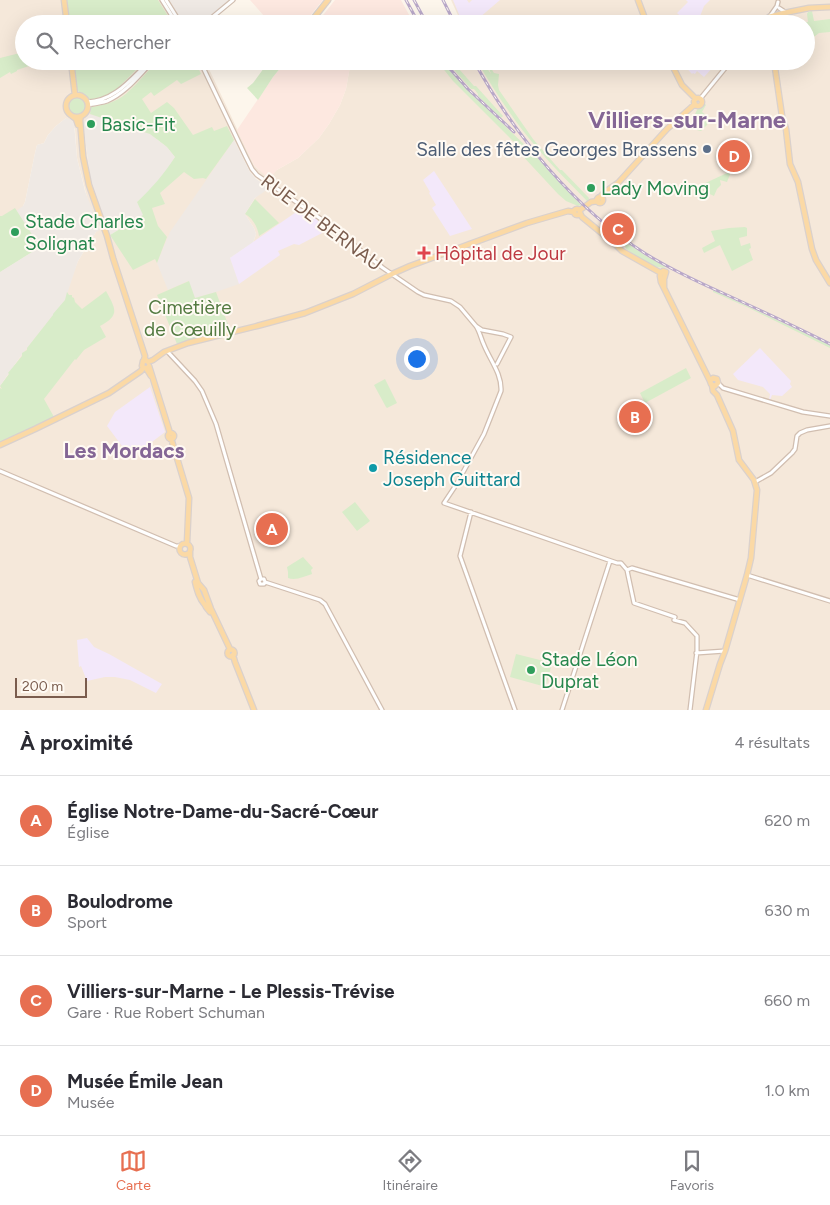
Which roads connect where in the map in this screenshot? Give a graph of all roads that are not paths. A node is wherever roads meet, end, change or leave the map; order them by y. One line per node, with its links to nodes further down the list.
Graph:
1 (64, 0): 11 (main road)
2 (162, 0): 12 (street)
3 (166, 0): 13 (street)
4 (233, 0): 14 (street)
5 (328, 0): 15 (main road)
6 (638, 0): 16 (main road)
7 (778, 1): 8 (street)
8 (778, 7): 10 (street); 17 (street); 17 (street)
9 (830, 7): 10 (main road)
10 (786, 12): 17 (main road)
11 (66, 15)
12 (171, 15)
13 (175, 15)
14 (215, 15)
15 (316, 15)
16 (644, 15)
17 (774, 15)
18 (72, 70): 24 (main road)
19 (143, 70): 26 (street)
20 (204, 70): 31 (street, RUE DE BERNAU)
21 (674, 70): 25 (main road)
22 (723, 70): 25 (street)
23 (776, 70): 32 (main road)
24 (75, 95): 26 (main road); 27 (main road)
25 (697, 101): 29 (main road)
26 (87, 103): 28 (main road)
27 (72, 116): 28 (main road); 30 (main road)
28 (82, 116): 30 (main road)
29 (578, 213): 31 (main road); 37 (main road)
30 (113, 258): 36 (main road)
31 (392, 274): 33 (street, RUE DE BERNAU); 34 (main road)
32 (830, 283)
33 (480, 331): 35 (street); 43 (street, RUE DE BERNAU)
34 (167, 351): 36 (main road); 55 (street)
35 (497, 364)
36 (147, 365): 40 (main road); 44 (main road)
37 (714, 382): 38 (street); 42 (main road)
38 (830, 416)
39 (830, 426): 42 (street)
40 (0, 445)
41 (0, 471): 45 (street)
42 (755, 482): 49 (main road)
43 (471, 512): 47 (street); 56 (street)
44 (187, 543): 45 (main road); 46 (main road)
45 (180, 546): 46 (main road)
46 (188, 553): 54 (main road)
47 (610, 561): 48 (street); 57 (street)
48 (626, 570): 50 (street); 53 (street)
49 (747, 575): 50 (main road); 51 (street)
50 (740, 600): 52 (main road)
51 (830, 601)
52 (725, 651): 53 (street); 59 (main road)
53 (696, 653): 58 (street)
54 (252, 710)
55 (382, 710)
56 (515, 710)
57 (562, 710)
58 (690, 710)
59 (706, 710)

